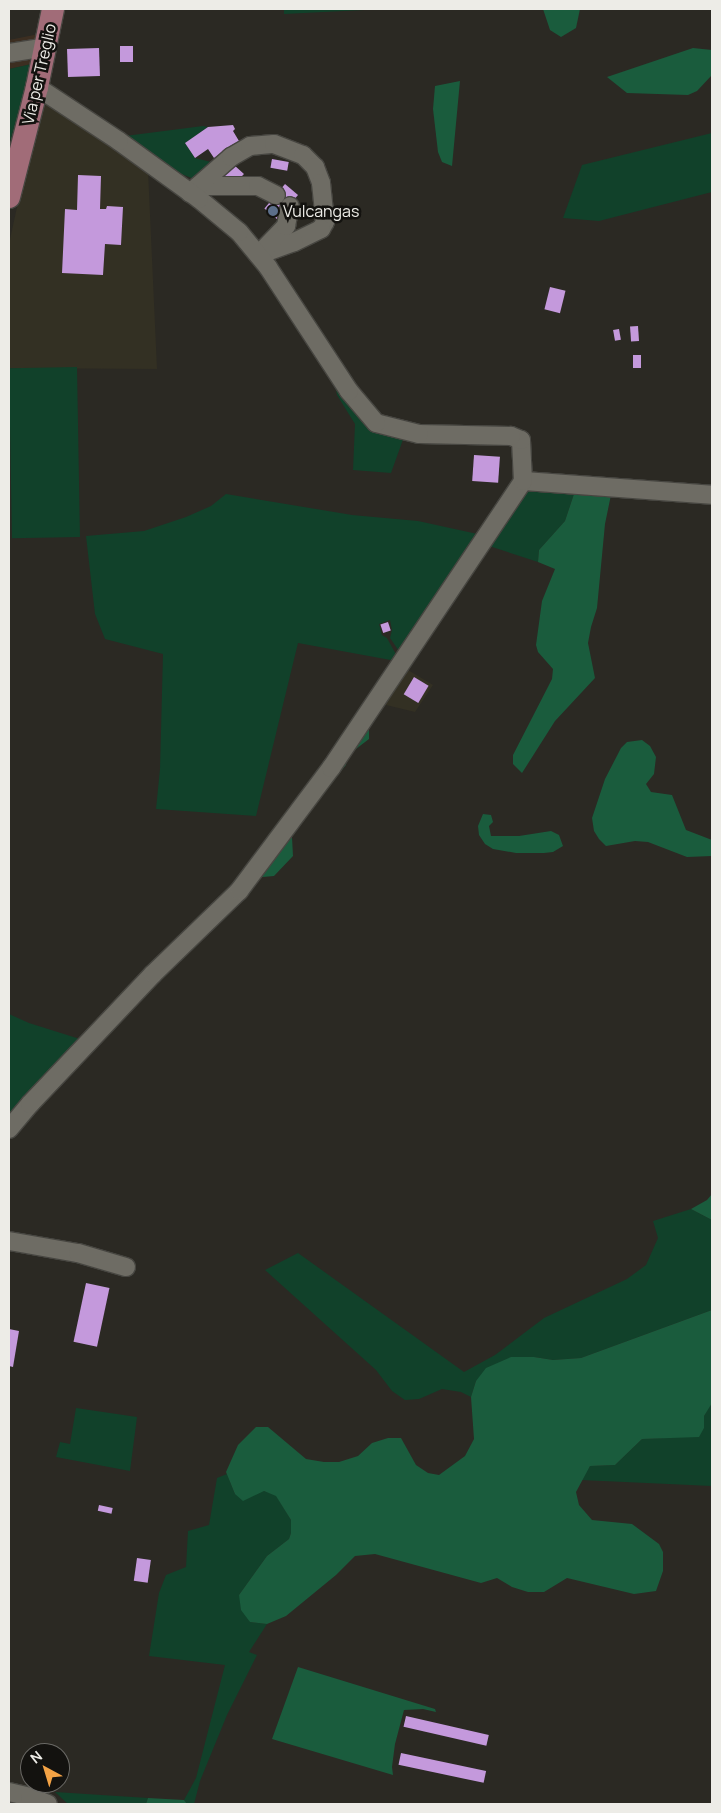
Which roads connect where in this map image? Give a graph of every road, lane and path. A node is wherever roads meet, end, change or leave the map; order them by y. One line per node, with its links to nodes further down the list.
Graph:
1 (53, 9): 2 (main road, Via per Treglio)
2 (46, 47): 3 (street); 4 (main road, Via per Treglio)
3 (9, 53)
4 (37, 87): 5 (main road, Via per Treglio); 6 (street)
5 (12, 173): 7 (main road, Via per Treglio)
6 (194, 190): 8 (street); 8 (street); 8 (street)
7 (9, 197)
8 (258, 255): 9 (street)
9 (523, 481): 10 (street); 11 (street)
10 (712, 495)
11 (9, 1129)
12 (9, 1241): 13 (street)
13 (126, 1267)
14 (9, 1792): 15 (street)
15 (48, 1804)

